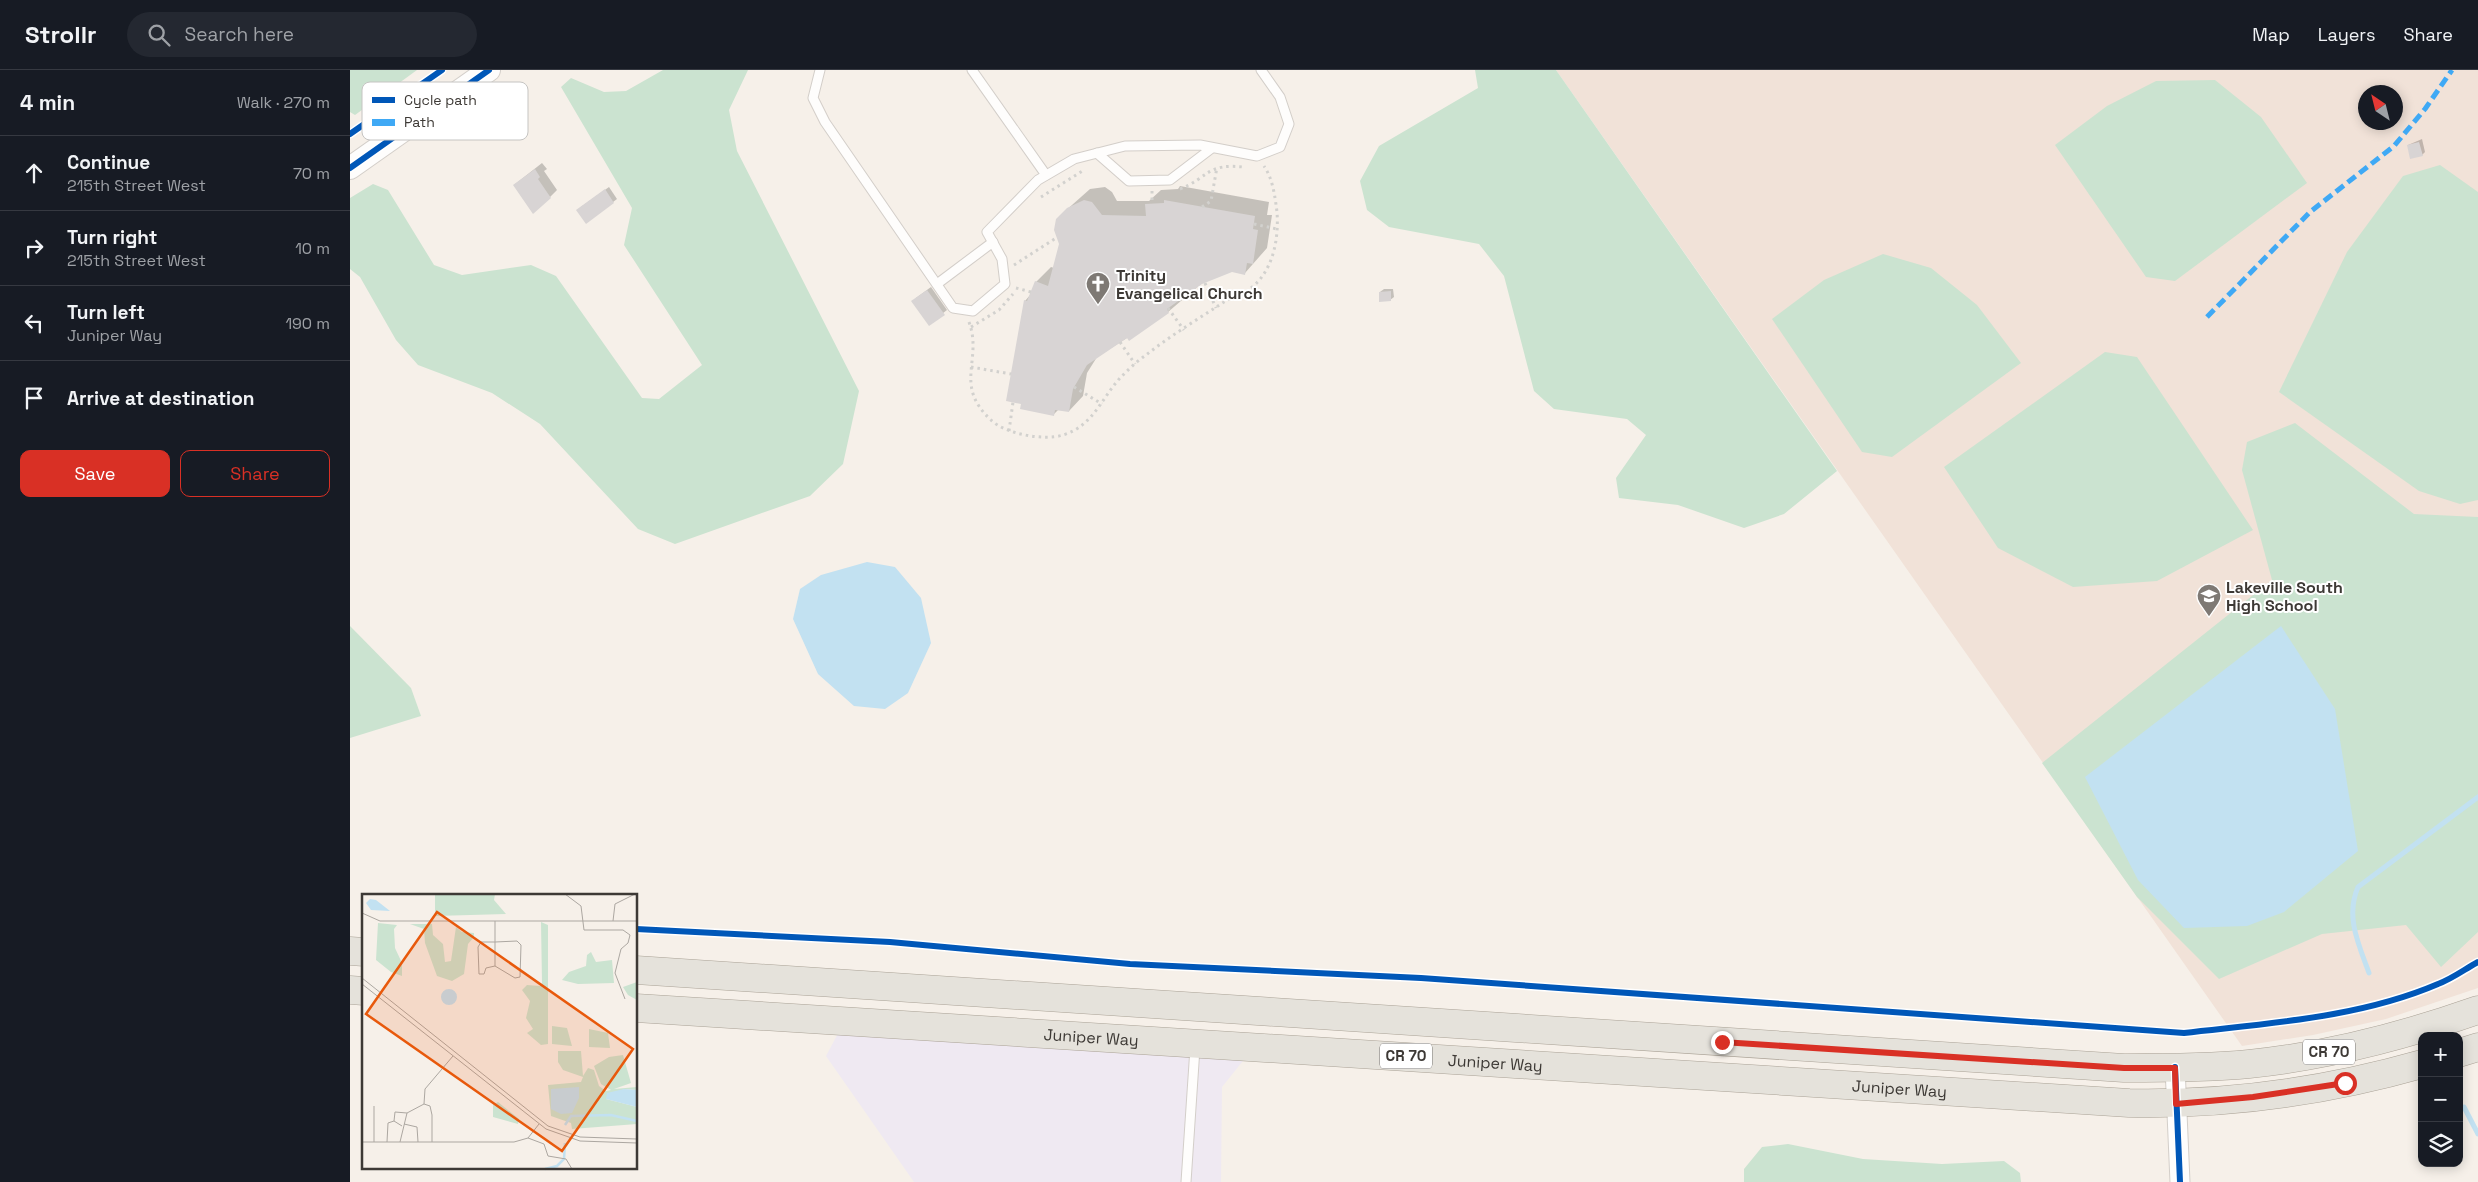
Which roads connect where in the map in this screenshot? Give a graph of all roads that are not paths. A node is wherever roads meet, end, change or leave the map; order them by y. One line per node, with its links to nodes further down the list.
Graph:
1 (489, 70): 5 (street)
2 (820, 70): 12 (lane)
3 (972, 70): 10 (lane)
4 (1261, 70): 7 (lane)
5 (472, 82)
6 (390, 140): 9 (street)
7 (1212, 148): 8 (lane); 8 (lane)
8 (1097, 153): 10 (lane)
9 (350, 168)
10 (1046, 175): 11 (lane)
11 (993, 242): 12 (lane); 12 (lane)
12 (937, 284)
13 (638, 970): 20 (main road, Juniper Way / CR 70)
14 (638, 1008): 16 (main road, Juniper Way / CR 70)
15 (2478, 1010): 20 (main road, CR 70)
16 (1196, 1043): 21 (main road, Juniper Way / CR 70); 22 (lane)
17 (2478, 1047): 18 (main road)
18 (2463, 1052)
19 (2418, 1065): 21 (main road, CR 70)
20 (2175, 1068): 21 (street)
21 (2176, 1104): 23 (street)
22 (1186, 1182)
23 (2180, 1182)

